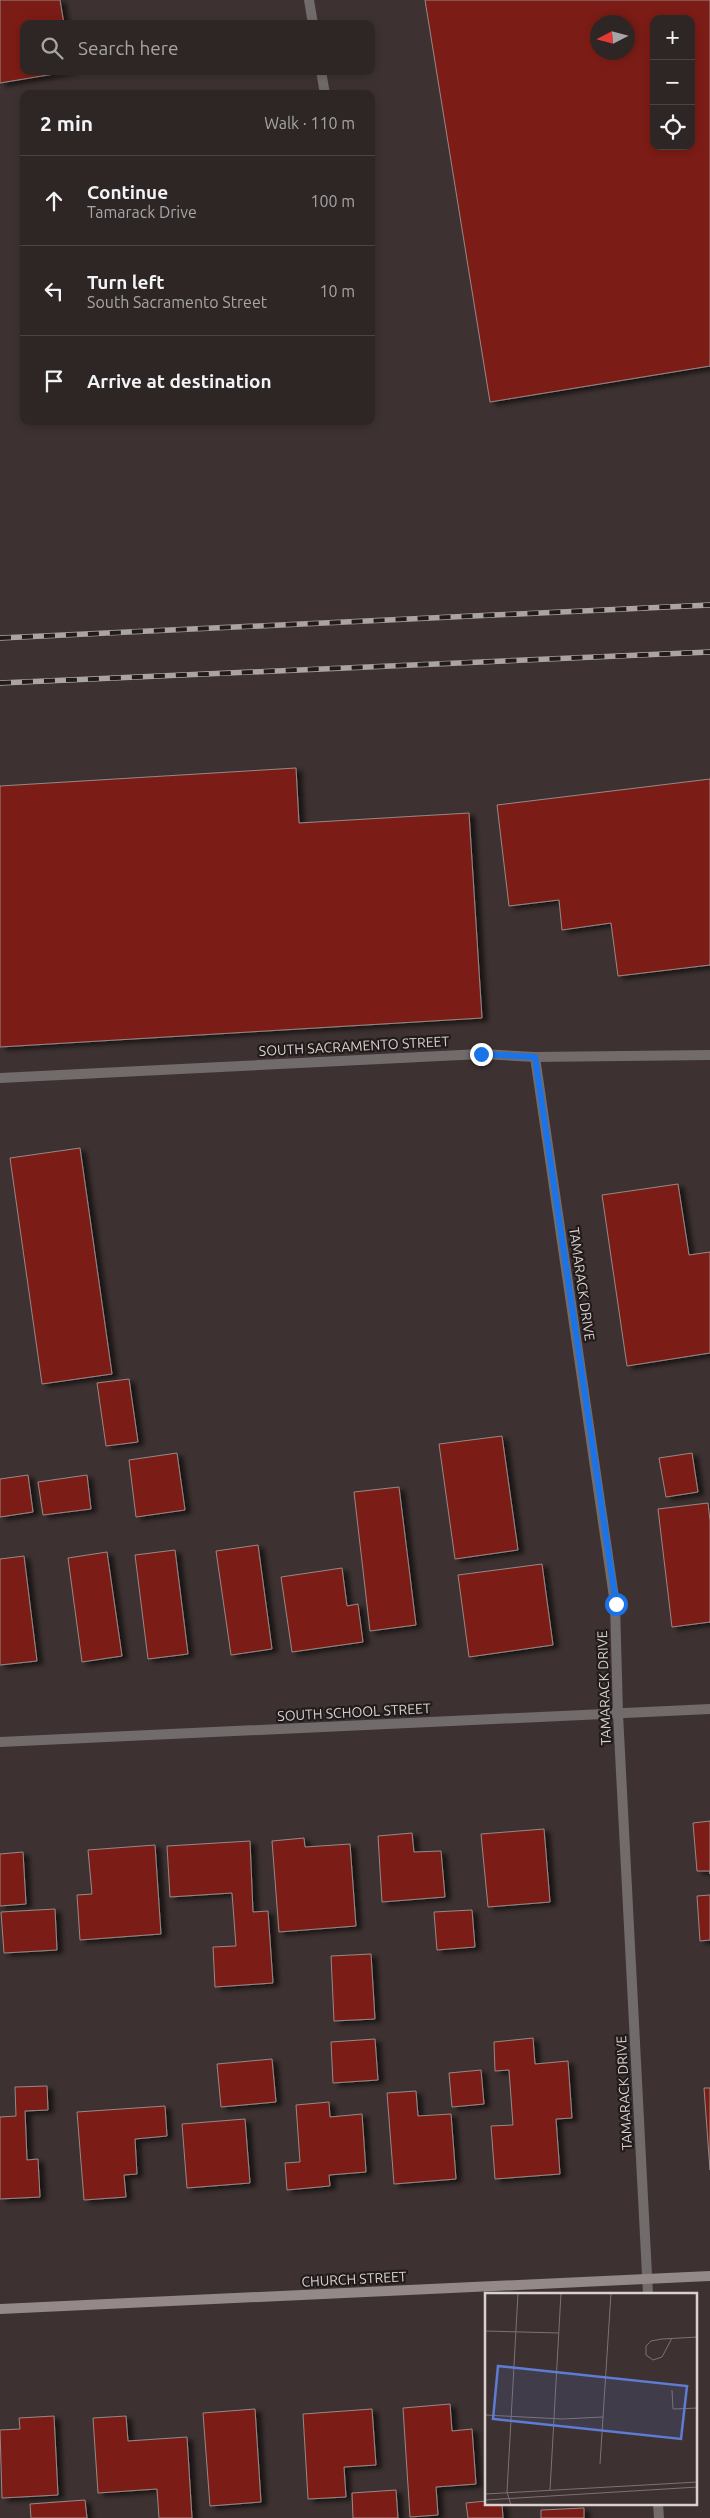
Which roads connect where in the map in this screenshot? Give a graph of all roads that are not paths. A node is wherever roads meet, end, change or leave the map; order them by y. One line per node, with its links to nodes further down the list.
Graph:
1 (309, 0): 2 (street)
2 (312, 20)
3 (322, 75): 4 (street)
4 (324, 90)
5 (710, 1055): 6 (street, SOUTH SACRAMENTO STREET)
6 (535, 1057): 7 (street, SOUTH SACRAMENTO STREET); 9 (street, TAMARACK DRIVE)
7 (0, 1078)
8 (710, 1710): 9 (street, SOUTH SCHOOL STREET)
9 (618, 1714): 10 (street, SOUTH SCHOOL STREET); 12 (street, TAMARACK DRIVE)
10 (0, 1742)
11 (710, 2276): 12 (street, CHURCH STREET)
12 (647, 2280): 13 (street, TAMARACK DRIVE); 14 (street, CHURCH STREET)
13 (648, 2293)
14 (0, 2309)

